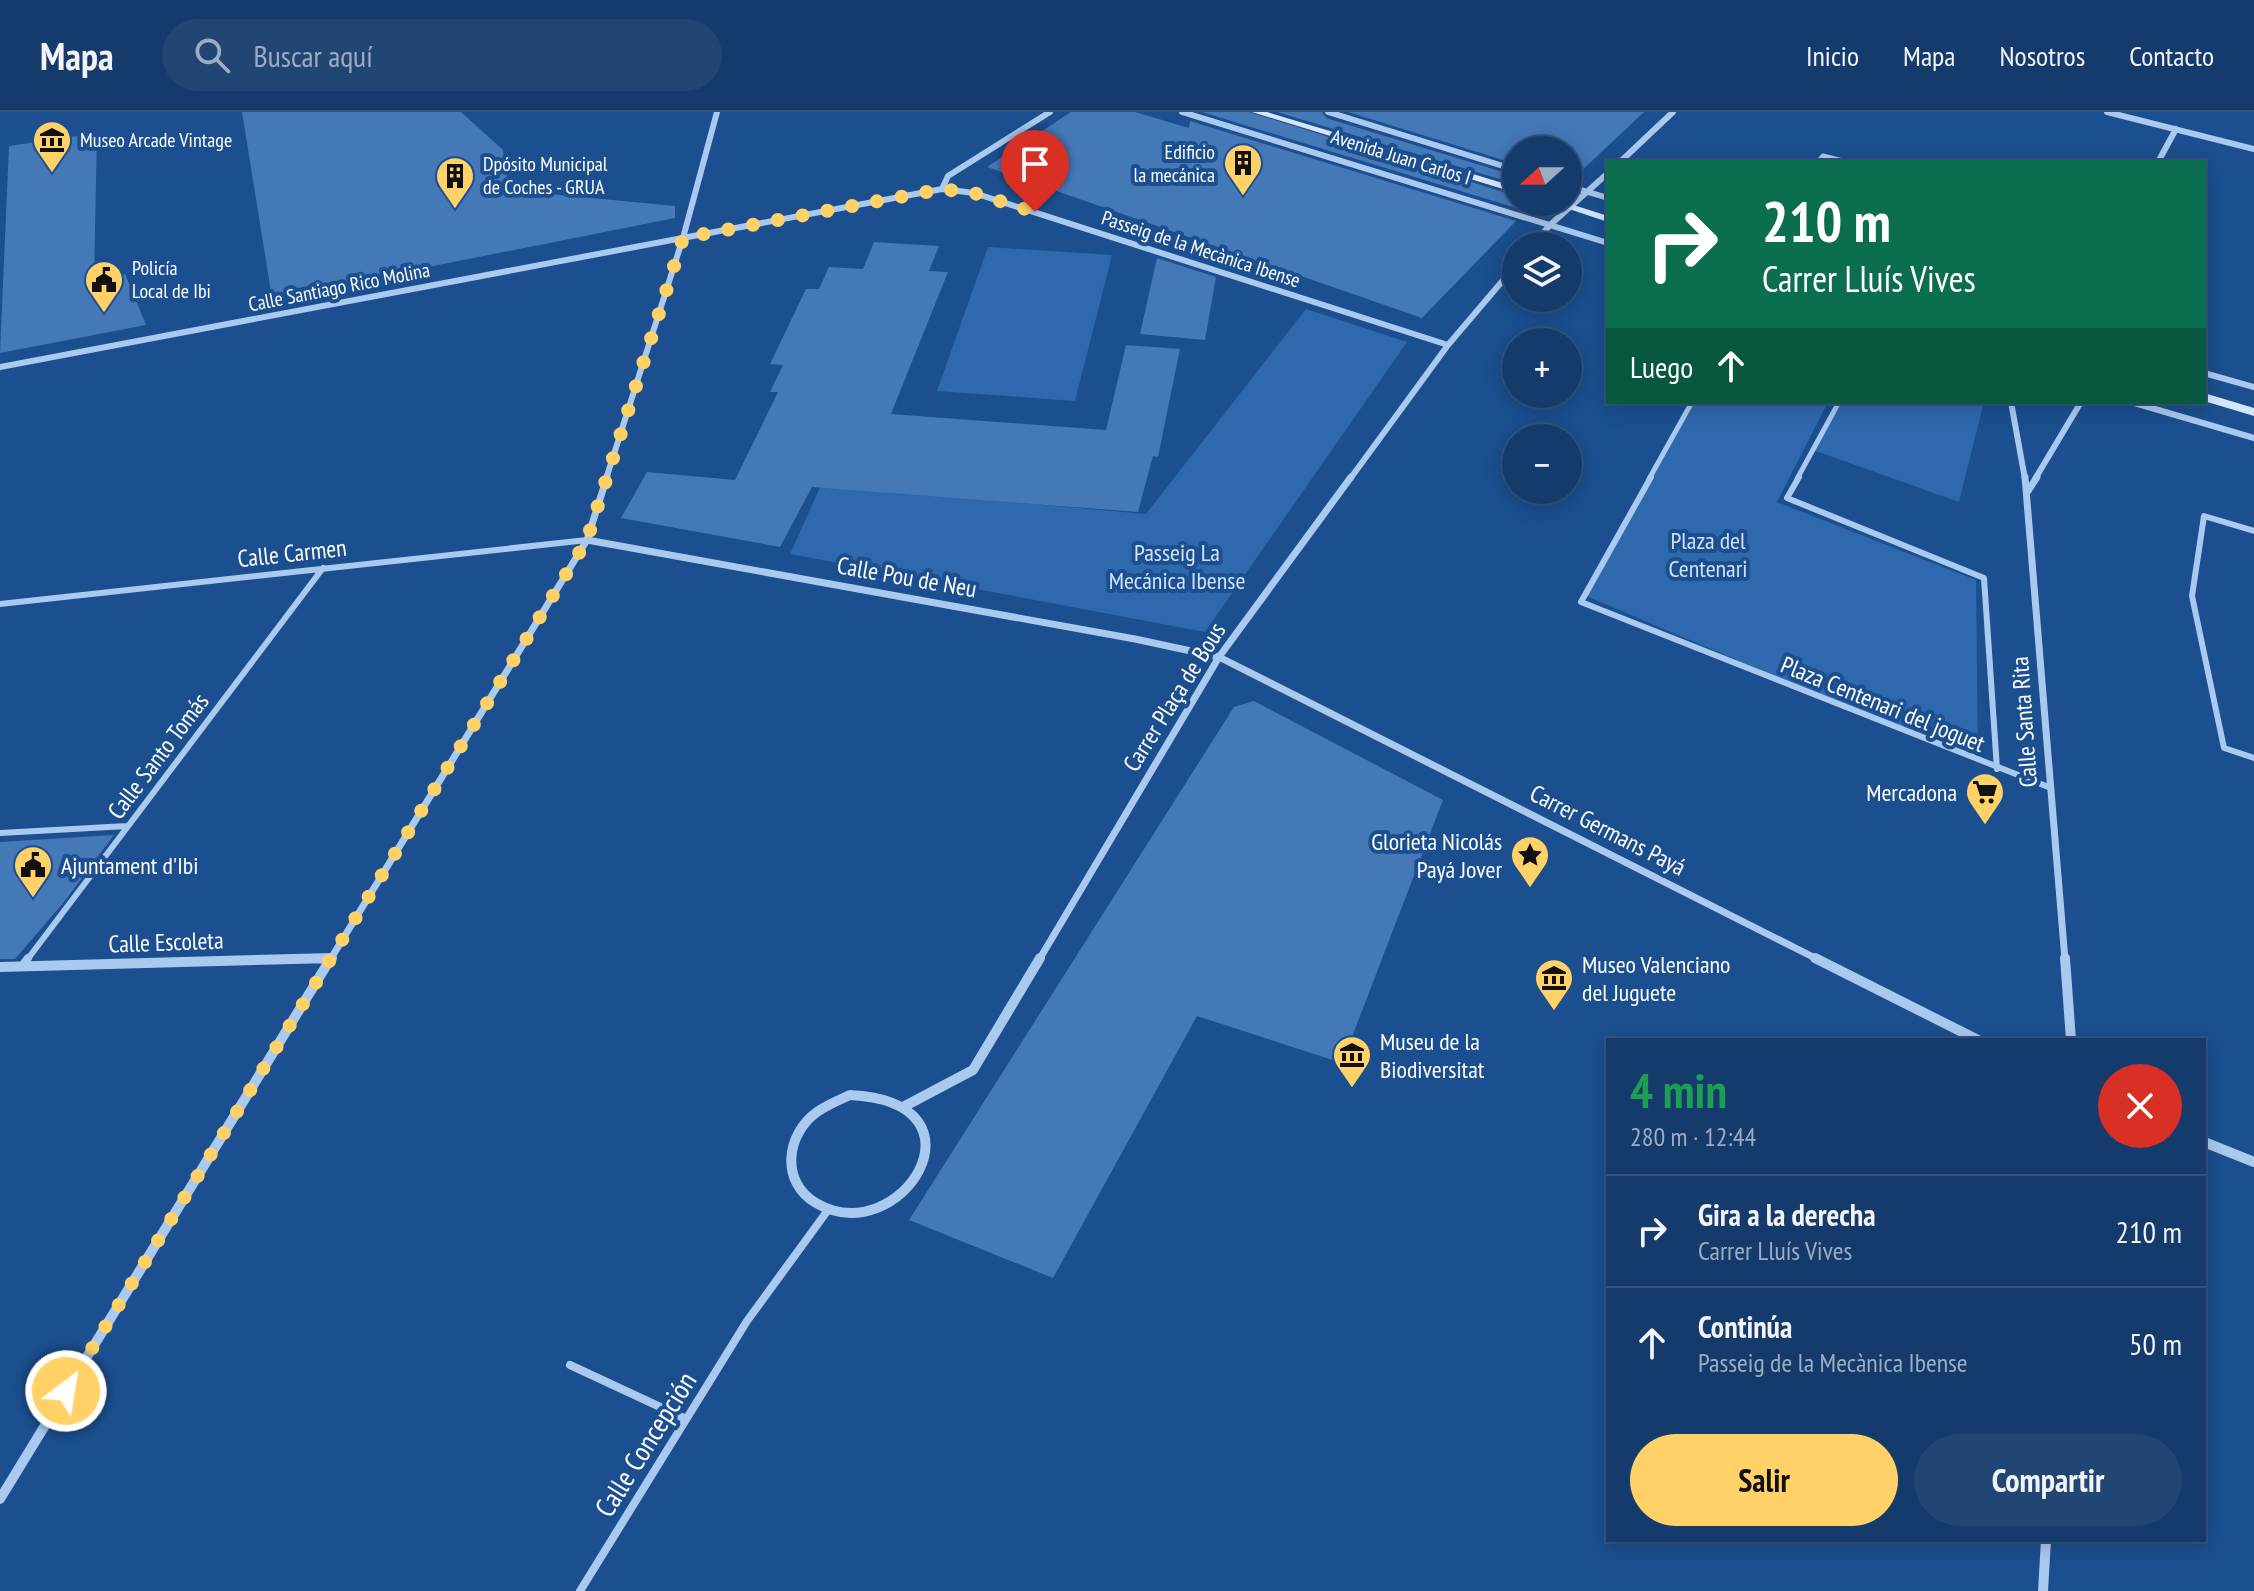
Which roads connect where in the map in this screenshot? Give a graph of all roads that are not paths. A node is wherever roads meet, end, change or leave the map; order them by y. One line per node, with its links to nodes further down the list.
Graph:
1 (717, 112): 27 (street)
2 (1050, 112): 17 (street)
3 (1182, 112): 25 (street, Avenida Juan Carlos I)
4 (1257, 112): 16 (main road, Avenida Juan Carlos I)
5 (1328, 112): 14 (street, Avenida Juan Carlos I)
6 (1673, 112): 10 (street)
7 (2107, 112): 8 (street)
8 (2176, 129): 9 (street); 13 (street)
9 (2254, 149)
10 (1622, 160)
11 (1820, 160): 12 (street)
12 (1839, 160)
13 (2159, 160)
14 (1502, 166)
15 (1606, 175): 19 (street)
16 (1502, 186)
17 (942, 189): 27 (street, Calle Santiago Rico Molina); 30 (street, Passeig de la Mecànica Ibense)
18 (1582, 190): 19 (street)
19 (1588, 192): 20 (street); 21 (street)
20 (1582, 197)
21 (1606, 197)
22 (1582, 211): 24 (main road)
23 (1561, 216): 25 (street)
24 (1606, 218)
25 (1550, 225): 26 (street); 28 (street, Avenida Juan Carlos I)
26 (1544, 232)
27 (683, 238): 31 (street, Calle Santiago Rico Molina); 44 (street)
28 (1606, 242)
29 (1502, 281): 30 (street, Carrer Plaça de Bous)
30 (1448, 345): 47 (street, Carrer Plaça de Bous)
31 (0, 367)
32 (2206, 374): 33 (street)
33 (2254, 387)
34 (2206, 398): 40 (main road)
35 (1691, 404): 49 (street, Plaza Centenari del joguet)
36 (1838, 404): 49 (street, Plaza Centenari del joguet)
37 (2011, 404): 42 (street, Calle Santa Rita)
38 (2080, 404): 42 (street)
39 (2138, 404): 41 (street)
40 (2254, 412)
41 (2254, 438)
42 (2028, 492): 50 (street, Calle Santa Rita)
43 (2254, 531): 48 (street)
44 (587, 540): 45 (street, Calle Carmen); 47 (street, Calle Pou de Neu); 53 (street)
45 (323, 568): 46 (street, Calle Carmen); 51 (street, Calle Santo Tomás)
46 (0, 604)
47 (1219, 657): 56 (street, Carrer Germans Payá); 58 (street, Carrer Plaça de Bous)
48 (2254, 758)
49 (1997, 769): 50 (street)
50 (2051, 788): 57 (street, Calle Santa Rita)
51 (127, 826): 52 (street); 54 (street, Calle Santo Tomás)
52 (0, 833)
53 (332, 958): 54 (street, Calle Escoleta); 64 (street)
54 (22, 966): 55 (street, Calle Escoleta)
55 (0, 967)
56 (1974, 1038)
57 (2071, 1038)
58 (905, 1106): 61 (street); 61 (street)
59 (2206, 1143): 60 (street)
60 (2254, 1162)
61 (828, 1210): 63 (street, Calle Concepción)
62 (570, 1365): 63 (street)
63 (686, 1419): 66 (street, Calle Concepción)
64 (0, 1499)
65 (2046, 1542): 67 (street)
66 (580, 1591)
67 (2043, 1591)

